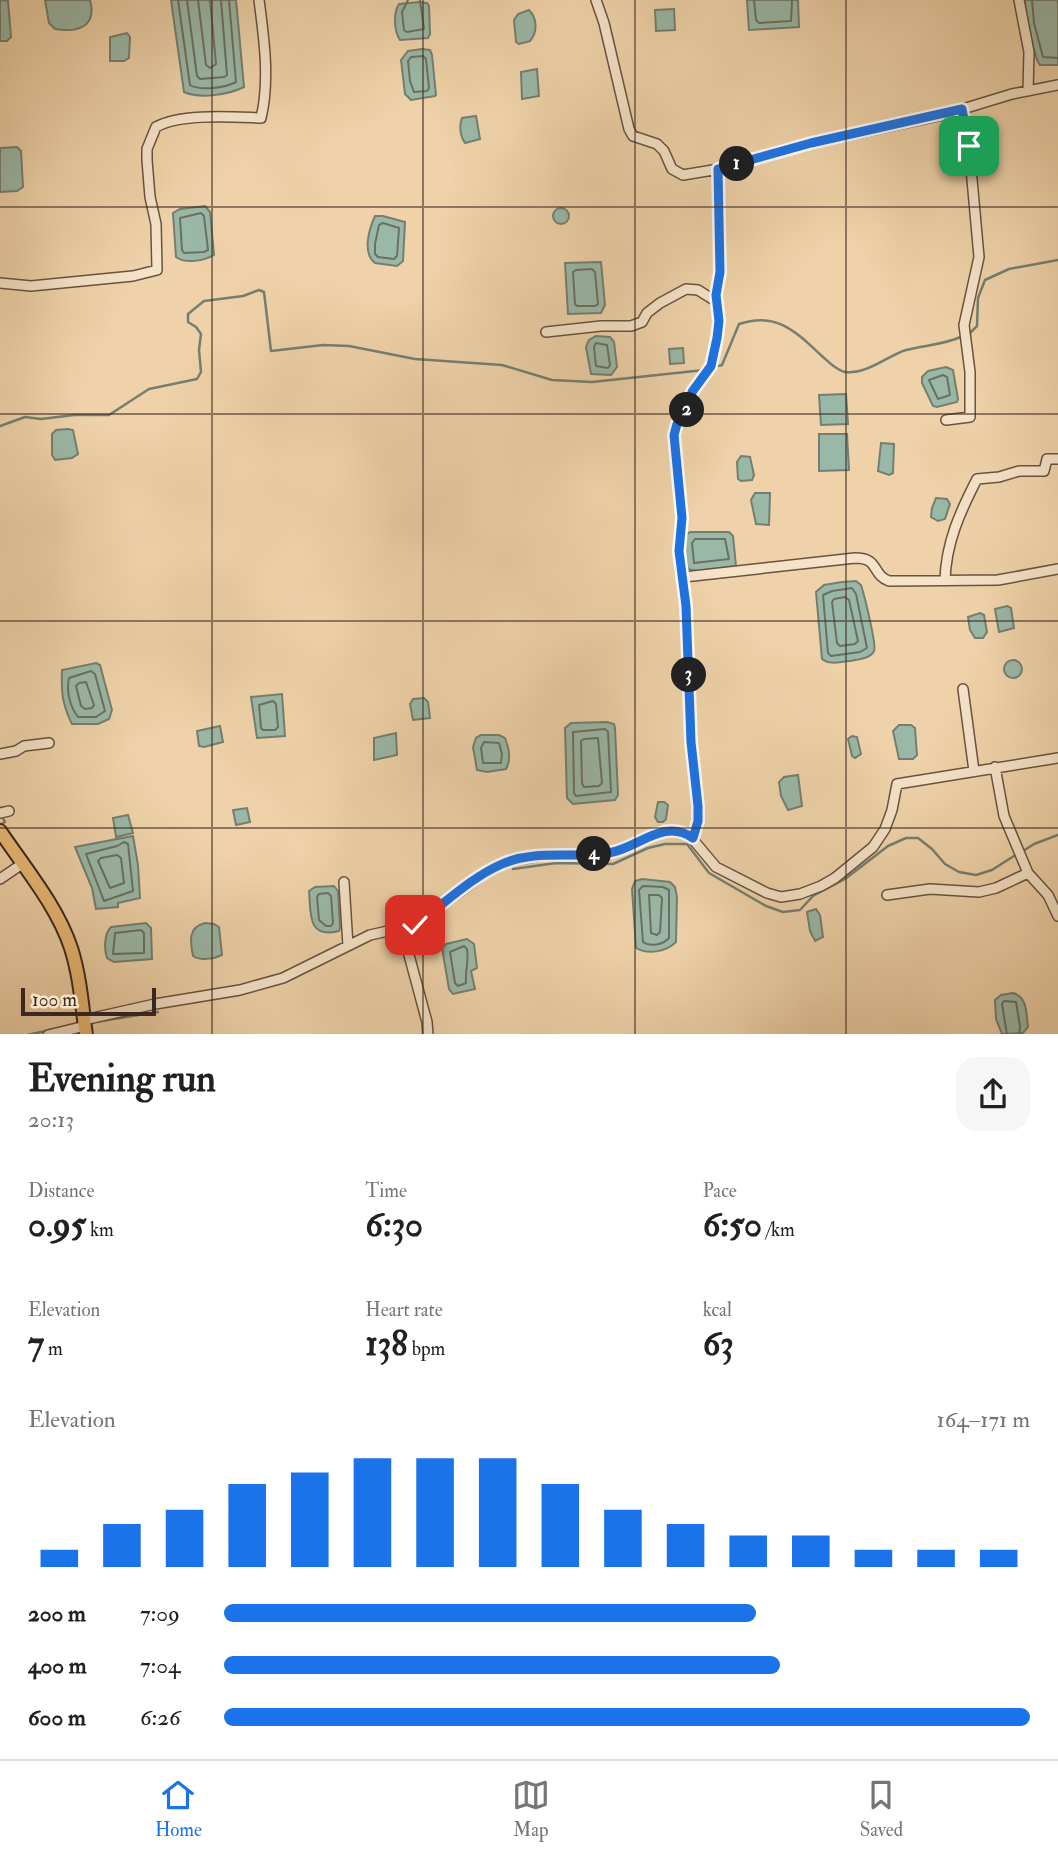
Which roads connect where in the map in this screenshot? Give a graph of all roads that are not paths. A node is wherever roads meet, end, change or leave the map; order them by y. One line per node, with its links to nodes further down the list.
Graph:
1 (259, 0): 8 (street)
2 (596, 0): 7 (street)
3 (1019, 0): 5 (street)
4 (1058, 85): 5 (street)
5 (1028, 91): 6 (street)
6 (962, 109): 7 (street); 11 (street)
7 (718, 169): 9 (street)
8 (0, 283)
9 (717, 302): 10 (street); 14 (street)
10 (546, 332)
11 (946, 420)
12 (1058, 458): 15 (street)
13 (1058, 569): 15 (street)
14 (684, 577): 15 (street); 23 (street)
15 (946, 580)
16 (963, 690): 21 (street)
17 (49, 743): 18 (street)
18 (0, 754)
19 (1058, 758): 20 (street)
20 (995, 767): 21 (street); 25 (street)
21 (974, 771): 23 (street)
22 (1, 833): 24 (main road)
23 (693, 838): 30 (street)
24 (22, 864): 26 (street); 32 (main road)
25 (1028, 873): 28 (street); 29 (street)
26 (0, 879)
27 (344, 881): 31 (street)
28 (887, 895)
29 (1058, 916)
30 (402, 929): 31 (street); 34 (street)
31 (348, 946): 32 (street)
32 (85, 1027): 33 (street)
33 (48, 1034)
34 (428, 1034)

